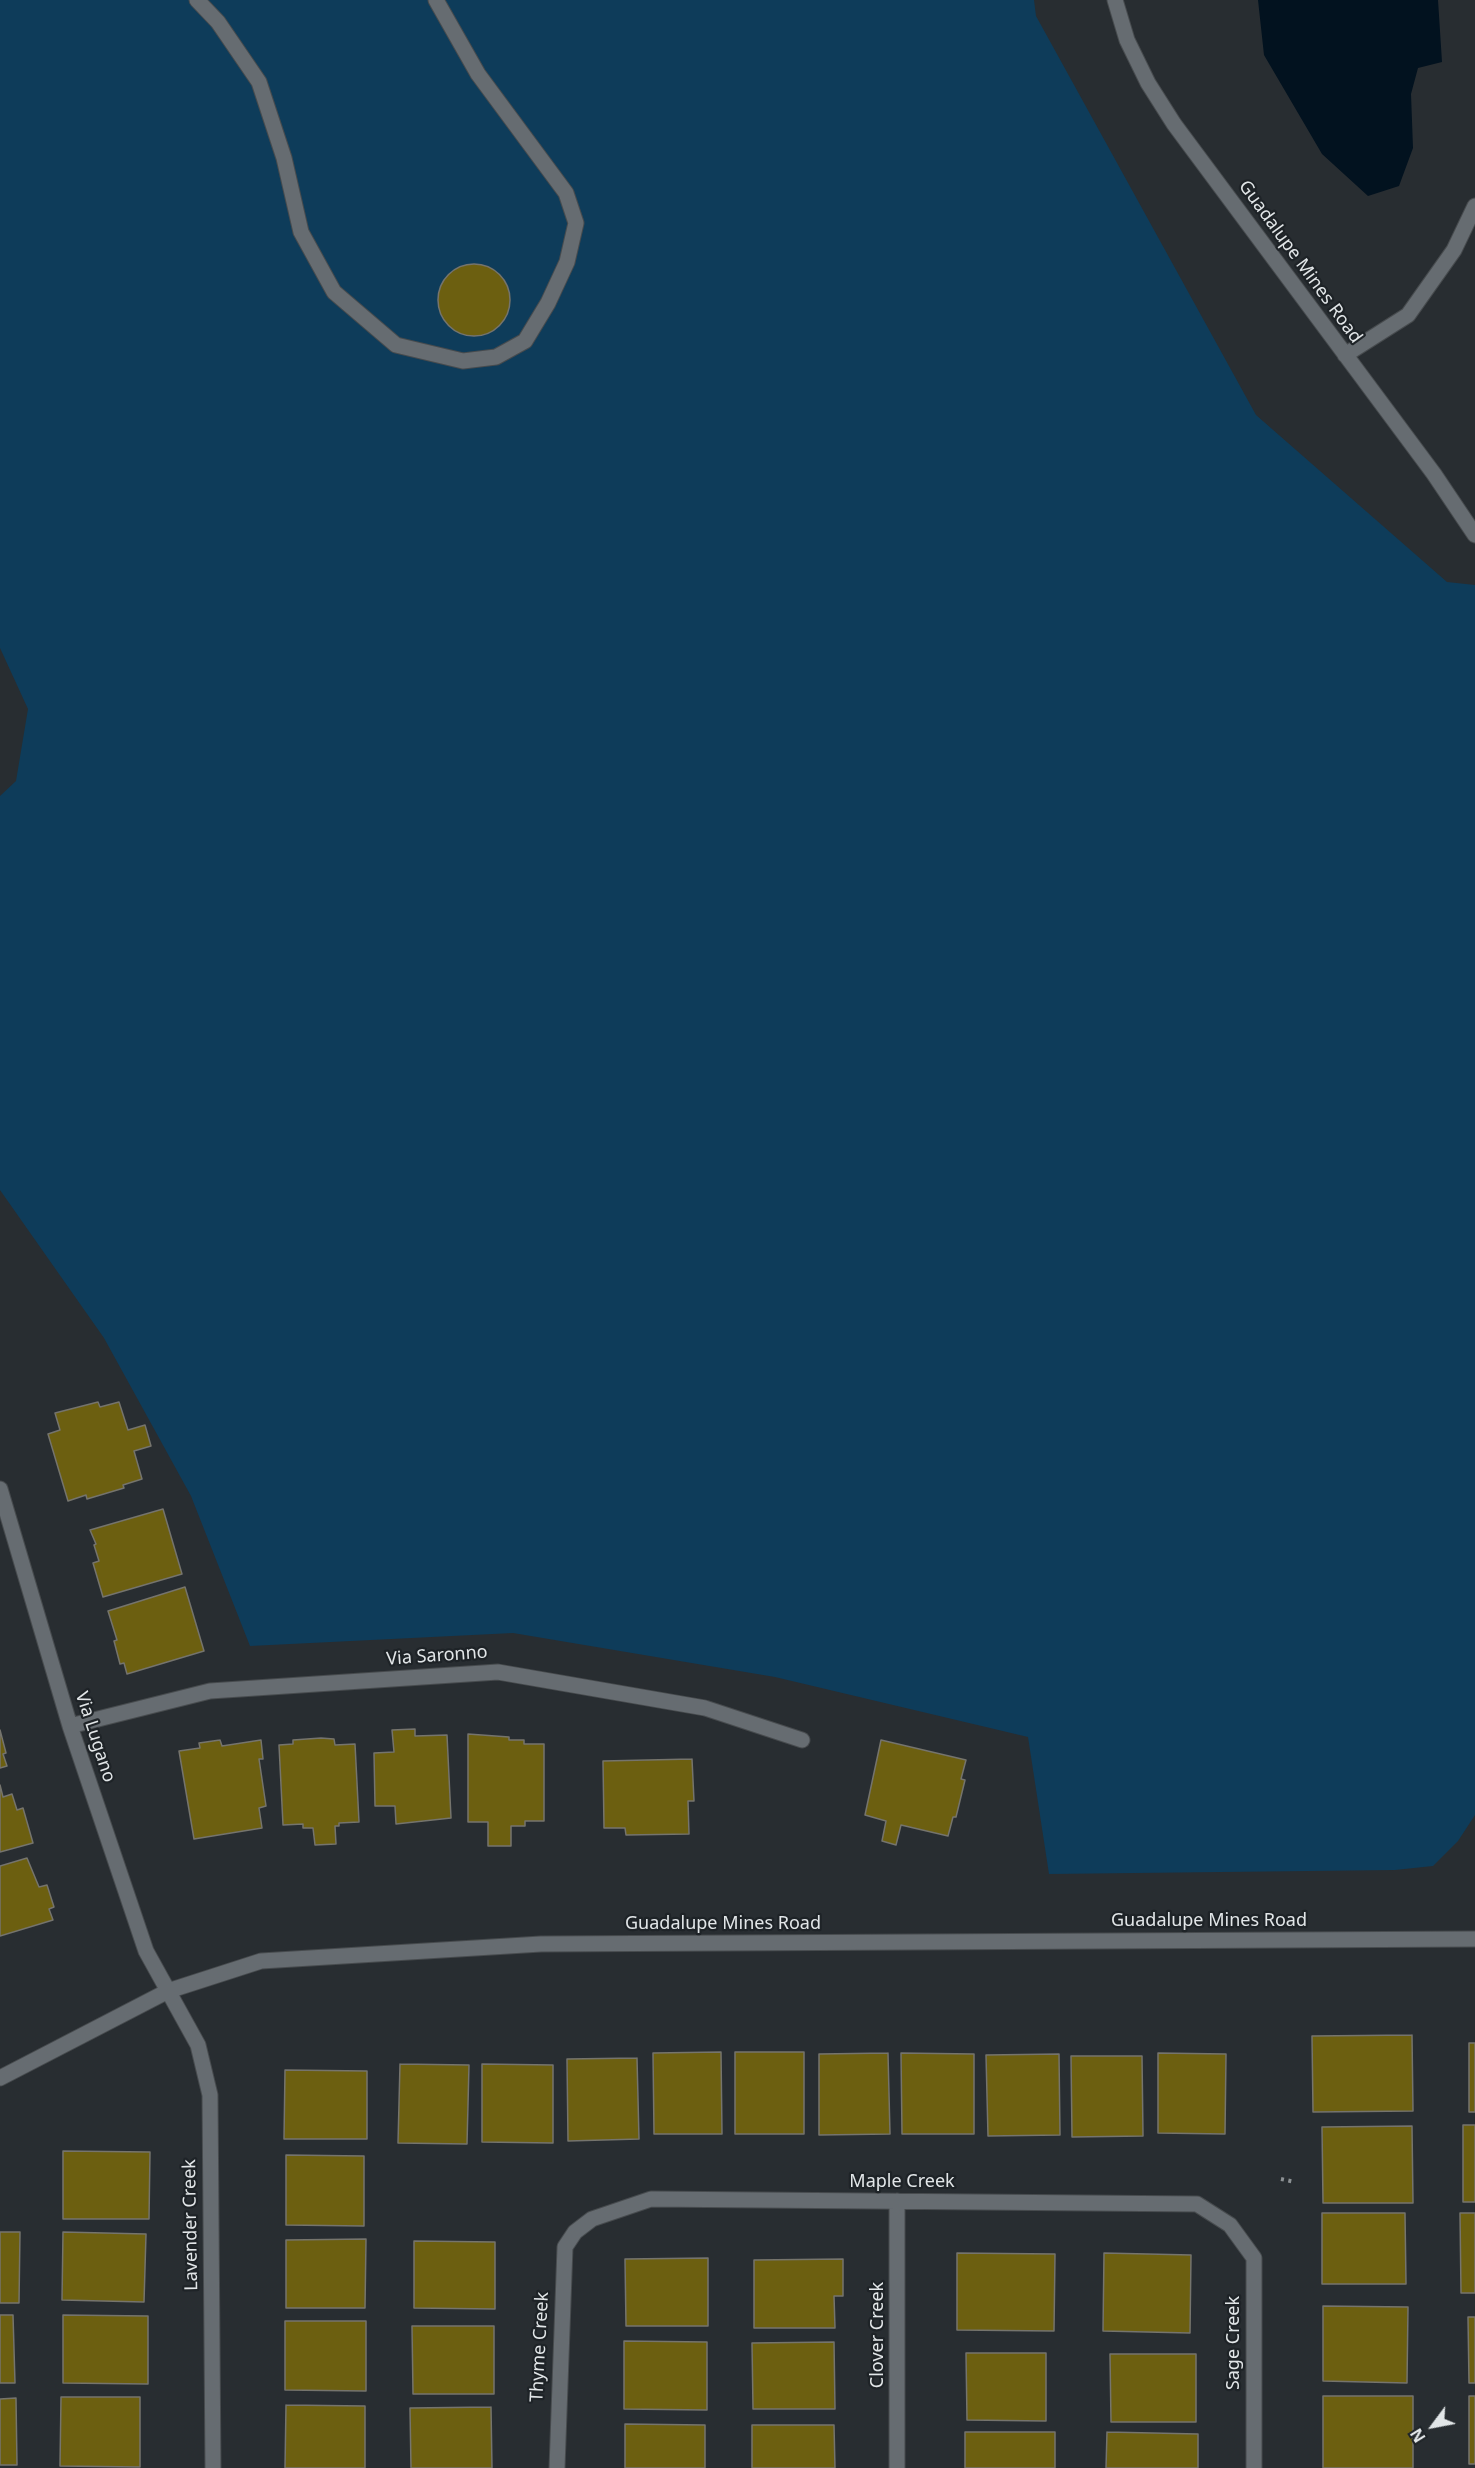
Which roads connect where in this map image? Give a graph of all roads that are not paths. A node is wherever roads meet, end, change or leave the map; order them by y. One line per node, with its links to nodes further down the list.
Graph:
1 (197, 0): 2 (street)
2 (436, 0)
3 (1115, 0): 5 (street, Guadalupe Mines Road)
4 (1475, 206): 5 (street)
5 (1345, 355): 6 (street, Guadalupe Mines Road)
6 (1475, 534)
7 (0, 1489): 8 (street, Via Lugano)
8 (70, 1726): 9 (street, Via Saronno); 11 (street, Via Lugano)
9 (802, 1740)
10 (1474, 1938): 11 (street, Guadalupe Mines Road)
11 (168, 1991): 12 (street, Guadalupe Mines Road); 16 (street, Lavender Creek)
12 (0, 2078)
13 (897, 2202): 14 (street, Maple Creek); 15 (street, Maple Creek); 18 (street, Clover Creek)
14 (1230, 2225): 19 (street, Sage Creek)
15 (575, 2232): 17 (street, Thyme Creek)
16 (213, 2468)
17 (557, 2468)
18 (897, 2468)
19 (1254, 2468)

